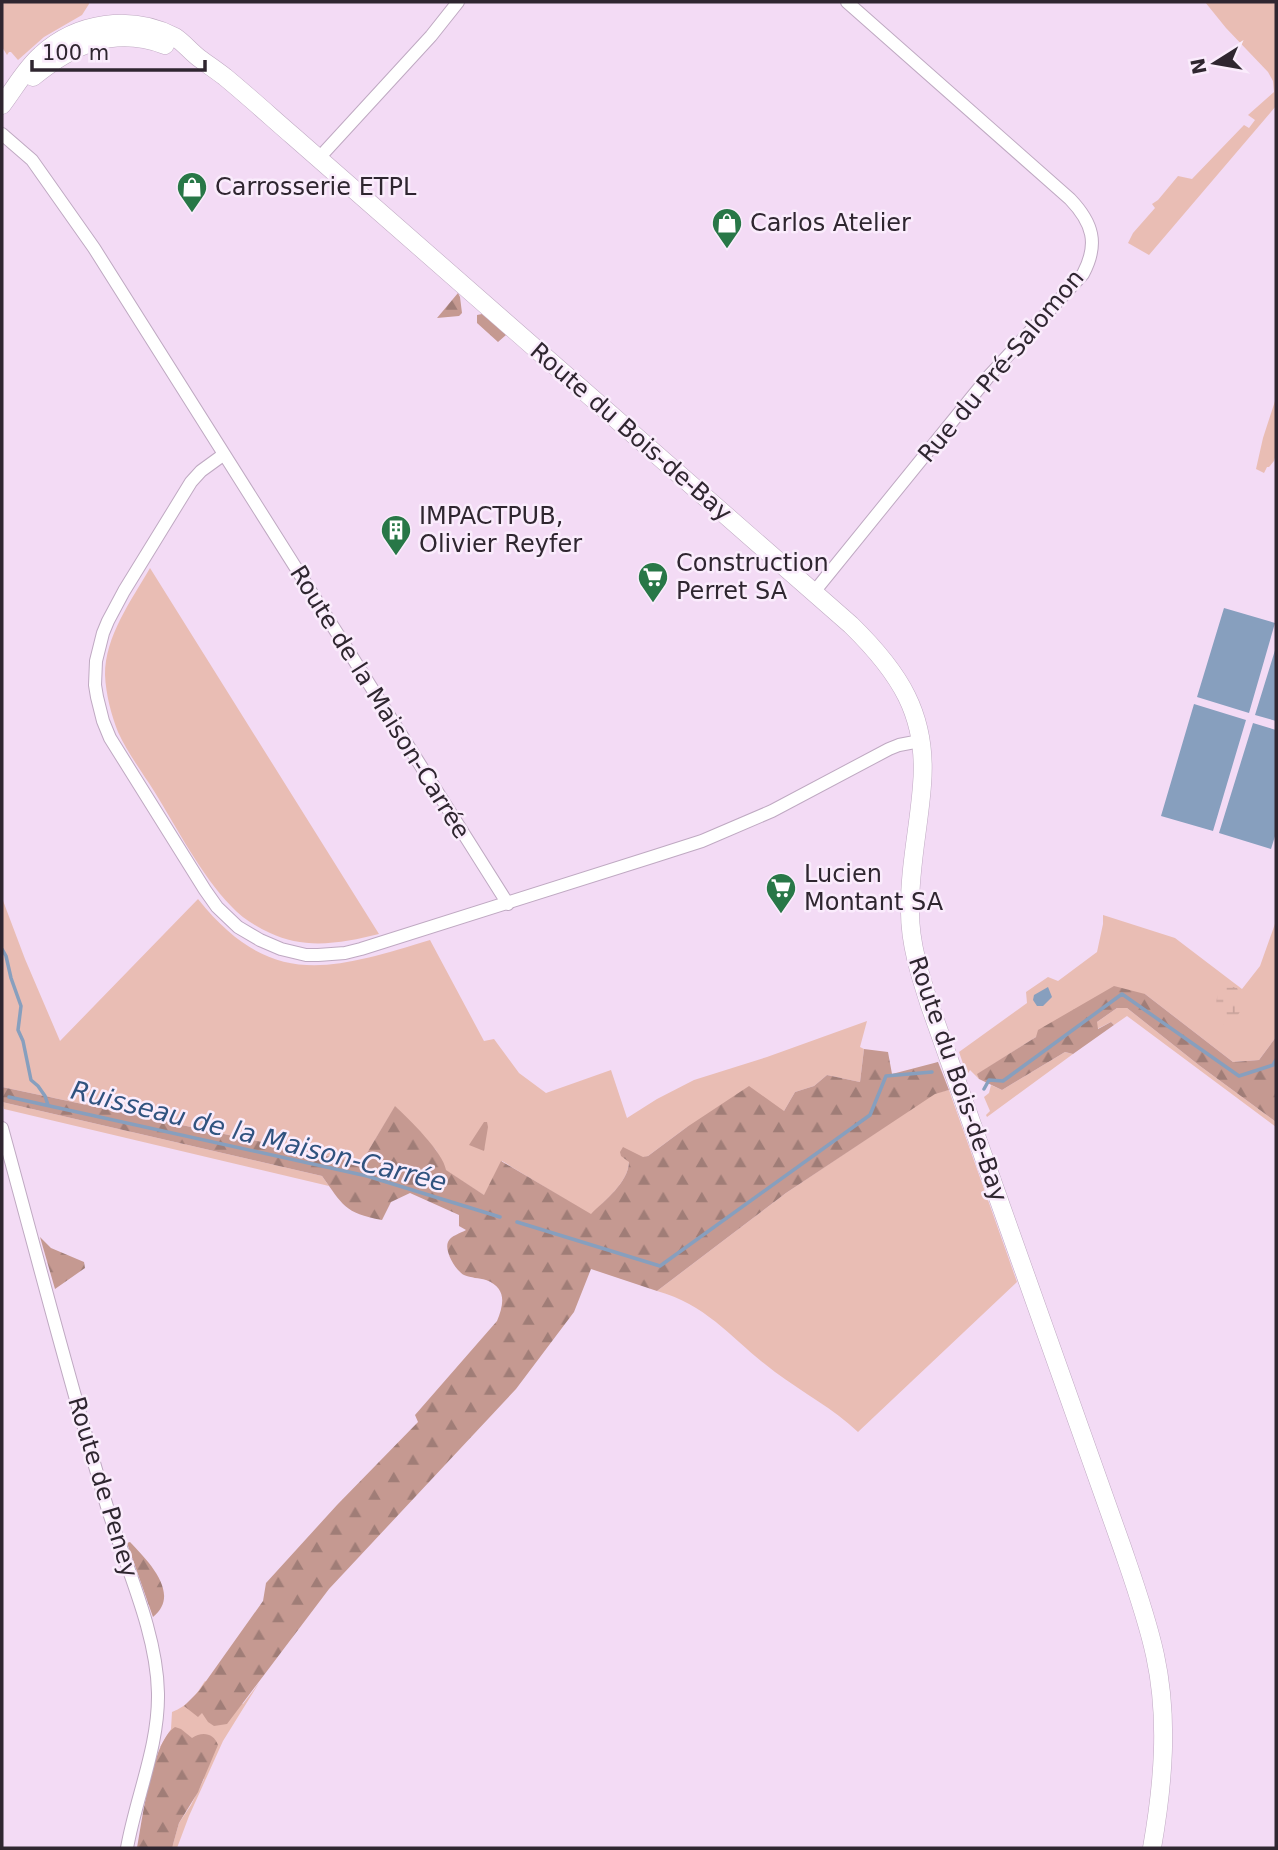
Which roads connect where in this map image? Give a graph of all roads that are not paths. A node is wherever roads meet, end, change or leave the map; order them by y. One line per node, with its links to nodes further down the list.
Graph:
1 (458, 2): 5 (street)
2 (847, 2): 7 (street, Rue du Pré-Salomon)
3 (7, 98): 5 (main road, Route du Bois-de-Bay)
4 (2, 134): 6 (street, Route de la Maison-Carrée)
5 (319, 158): 7 (main road, Route du Bois-de-Bay)
6 (223, 455): 9 (street, Route de la Maison-Carrée); 9 (street)
7 (814, 592): 8 (main road, Route du Bois-de-Bay)
8 (920, 741): 9 (street); 12 (main road, Route du Bois-de-Bay)
9 (508, 904)
10 (2, 1128): 11 (street, Route de Peney)
11 (127, 1848)
12 (1152, 1848)

